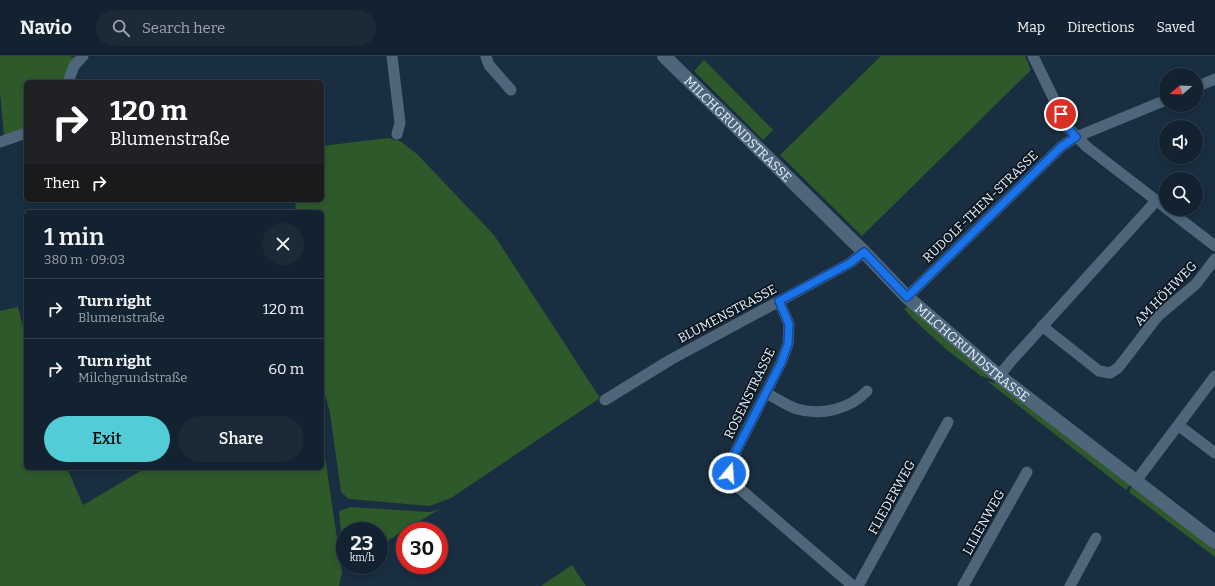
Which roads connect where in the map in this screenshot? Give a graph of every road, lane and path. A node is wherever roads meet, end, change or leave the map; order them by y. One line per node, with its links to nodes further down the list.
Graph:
1 (82, 56): 7 (street)
2 (392, 56): 12 (street)
3 (486, 56): 9 (street)
4 (664, 56): 19 (street, MILCHGRUNDSTRASSE)
5 (1034, 56): 13 (street)
6 (1215, 79): 8 (street)
7 (69, 80)
8 (1203, 84)
9 (511, 90)
10 (1159, 103): 13 (street, RUDOLF-THEN-STRASSE)
11 (24, 134): 14 (street)
12 (397, 134)
13 (1076, 137): 15 (street); 21 (street, RUDOLF-THEN-STRASSE)
14 (0, 142)
15 (1156, 201): 16 (street); 23 (street)
16 (1159, 203)
17 (1175, 216): 18 (street)
18 (1215, 246)
19 (864, 252): 21 (street, MILCHGRUNDSTRASSE); 22 (street, BLUMENSTRASSE)
20 (1215, 259): 23 (street, AM HÖHWEG)
21 (907, 297): 24 (street, MILCHGRUNDSTRASSE)
22 (779, 301): 27 (street, ROSENSTRASSE); 28 (street, BLUMENSTRASSE)
23 (1042, 326): 24 (street)
24 (999, 376): 33 (street, MILCHGRUNDSTRASSE)
25 (1215, 376): 30 (street)
26 (867, 390): 27 (street)
27 (766, 393): 36 (street, ROSENSTRASSE)
28 (605, 400)
29 (948, 422): 37 (street, FLIEDERWEG)
30 (1178, 425): 31 (street); 33 (street)
31 (1215, 453)
32 (1027, 472): 38 (street, LILIENWEG)
33 (1136, 481): 35 (street, MILCHGRUNDSTRASSE)
34 (1096, 538): 39 (street)
35 (1215, 542)
36 (853, 586)
37 (858, 586)
38 (963, 586)
39 (1070, 586)

